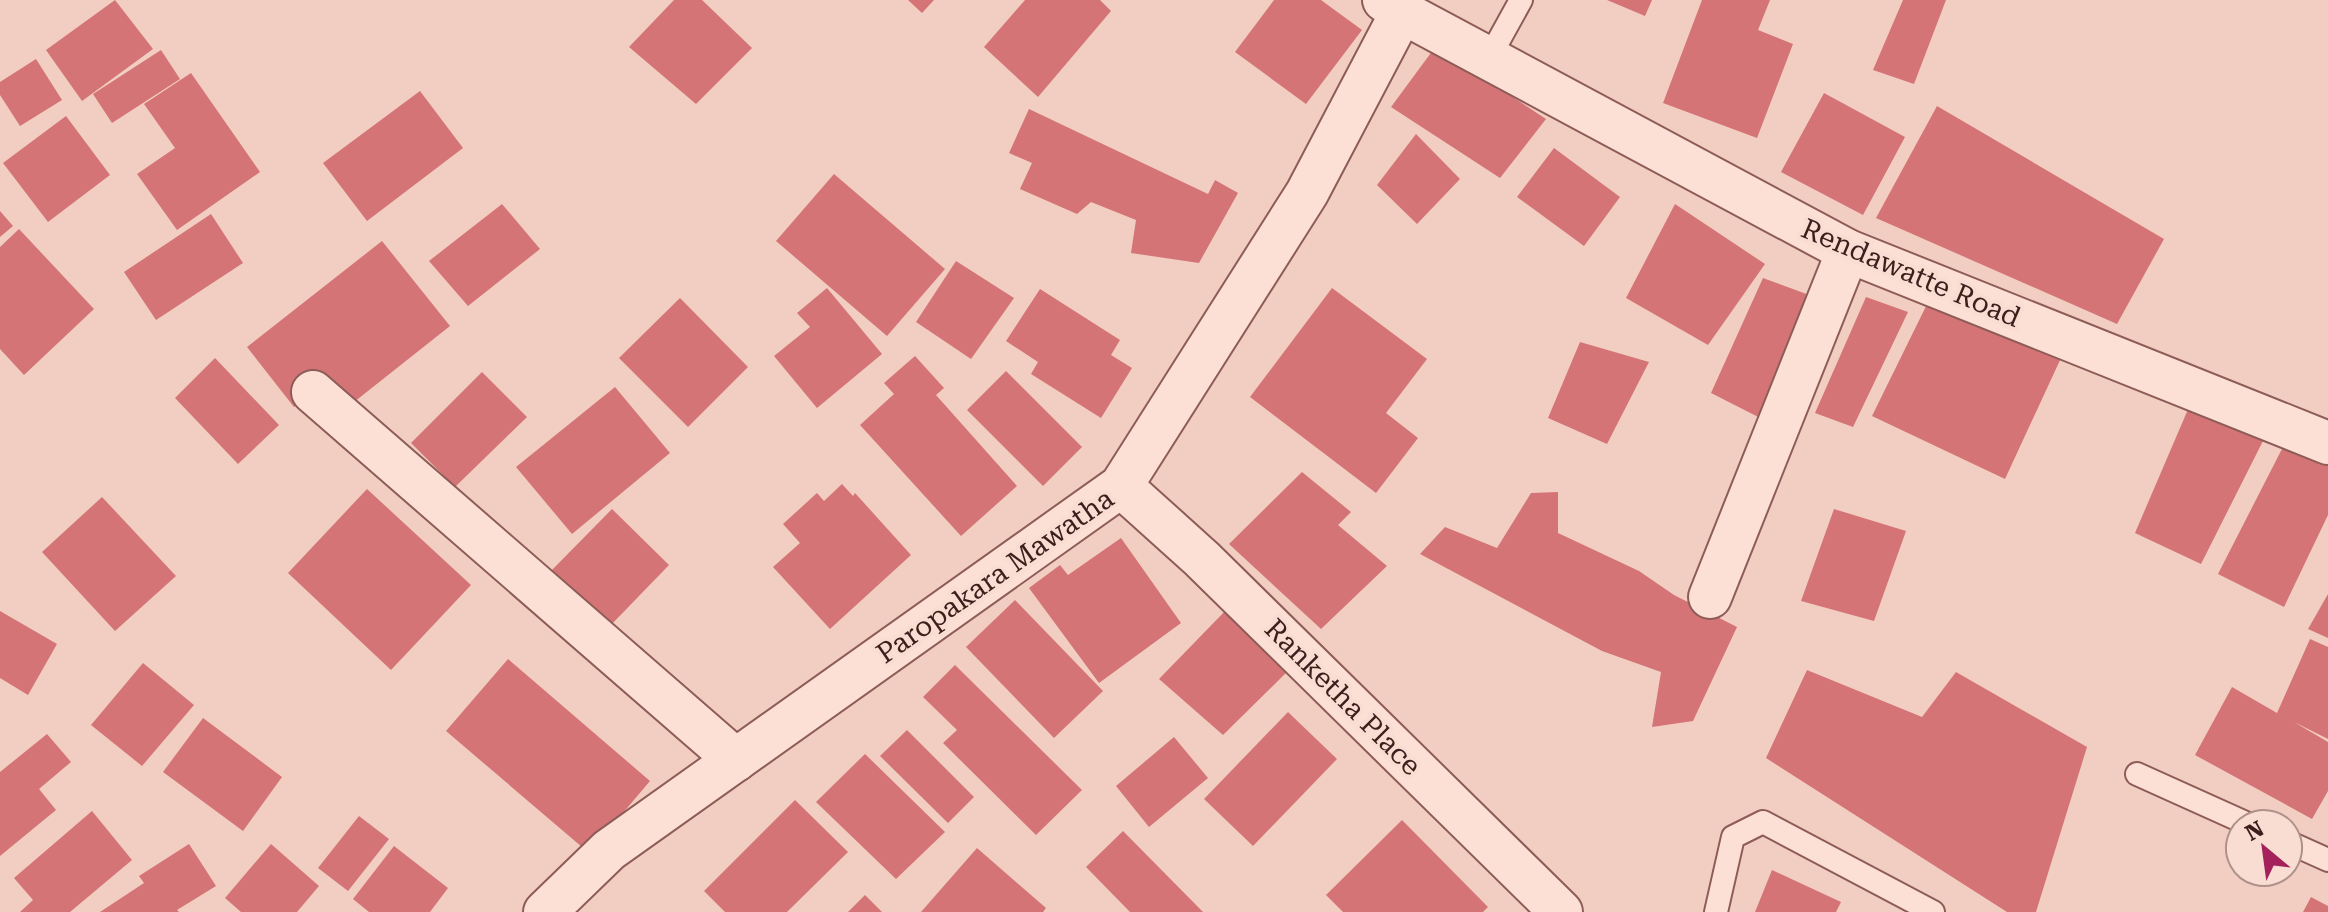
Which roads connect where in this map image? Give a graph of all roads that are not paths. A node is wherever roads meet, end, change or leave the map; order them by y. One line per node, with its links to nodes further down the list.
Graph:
1 (1521, 0): 3 (lane)
2 (1393, 6): 3 (street, Rendawatte Road); 7 (street, Paropakara Mawatha)
3 (1489, 58): 4 (street, Rendawatte Road)
4 (1848, 251): 6 (street, Rendawatte Road); 8 (street)
5 (313, 392): 9 (street)
6 (2328, 443)
7 (1121, 486): 9 (street, Paropakara Mawatha); 15 (street, Ranketha Place)
8 (1710, 597)
9 (736, 760): 14 (street, Paropakara Mawatha)
10 (2137, 774): 11 (lane)
11 (2224, 813)
12 (2304, 849): 13 (lane)
13 (2328, 860)
14 (545, 912)
15 (1561, 912)
16 (1716, 912): 17 (lane)
17 (1933, 912)

